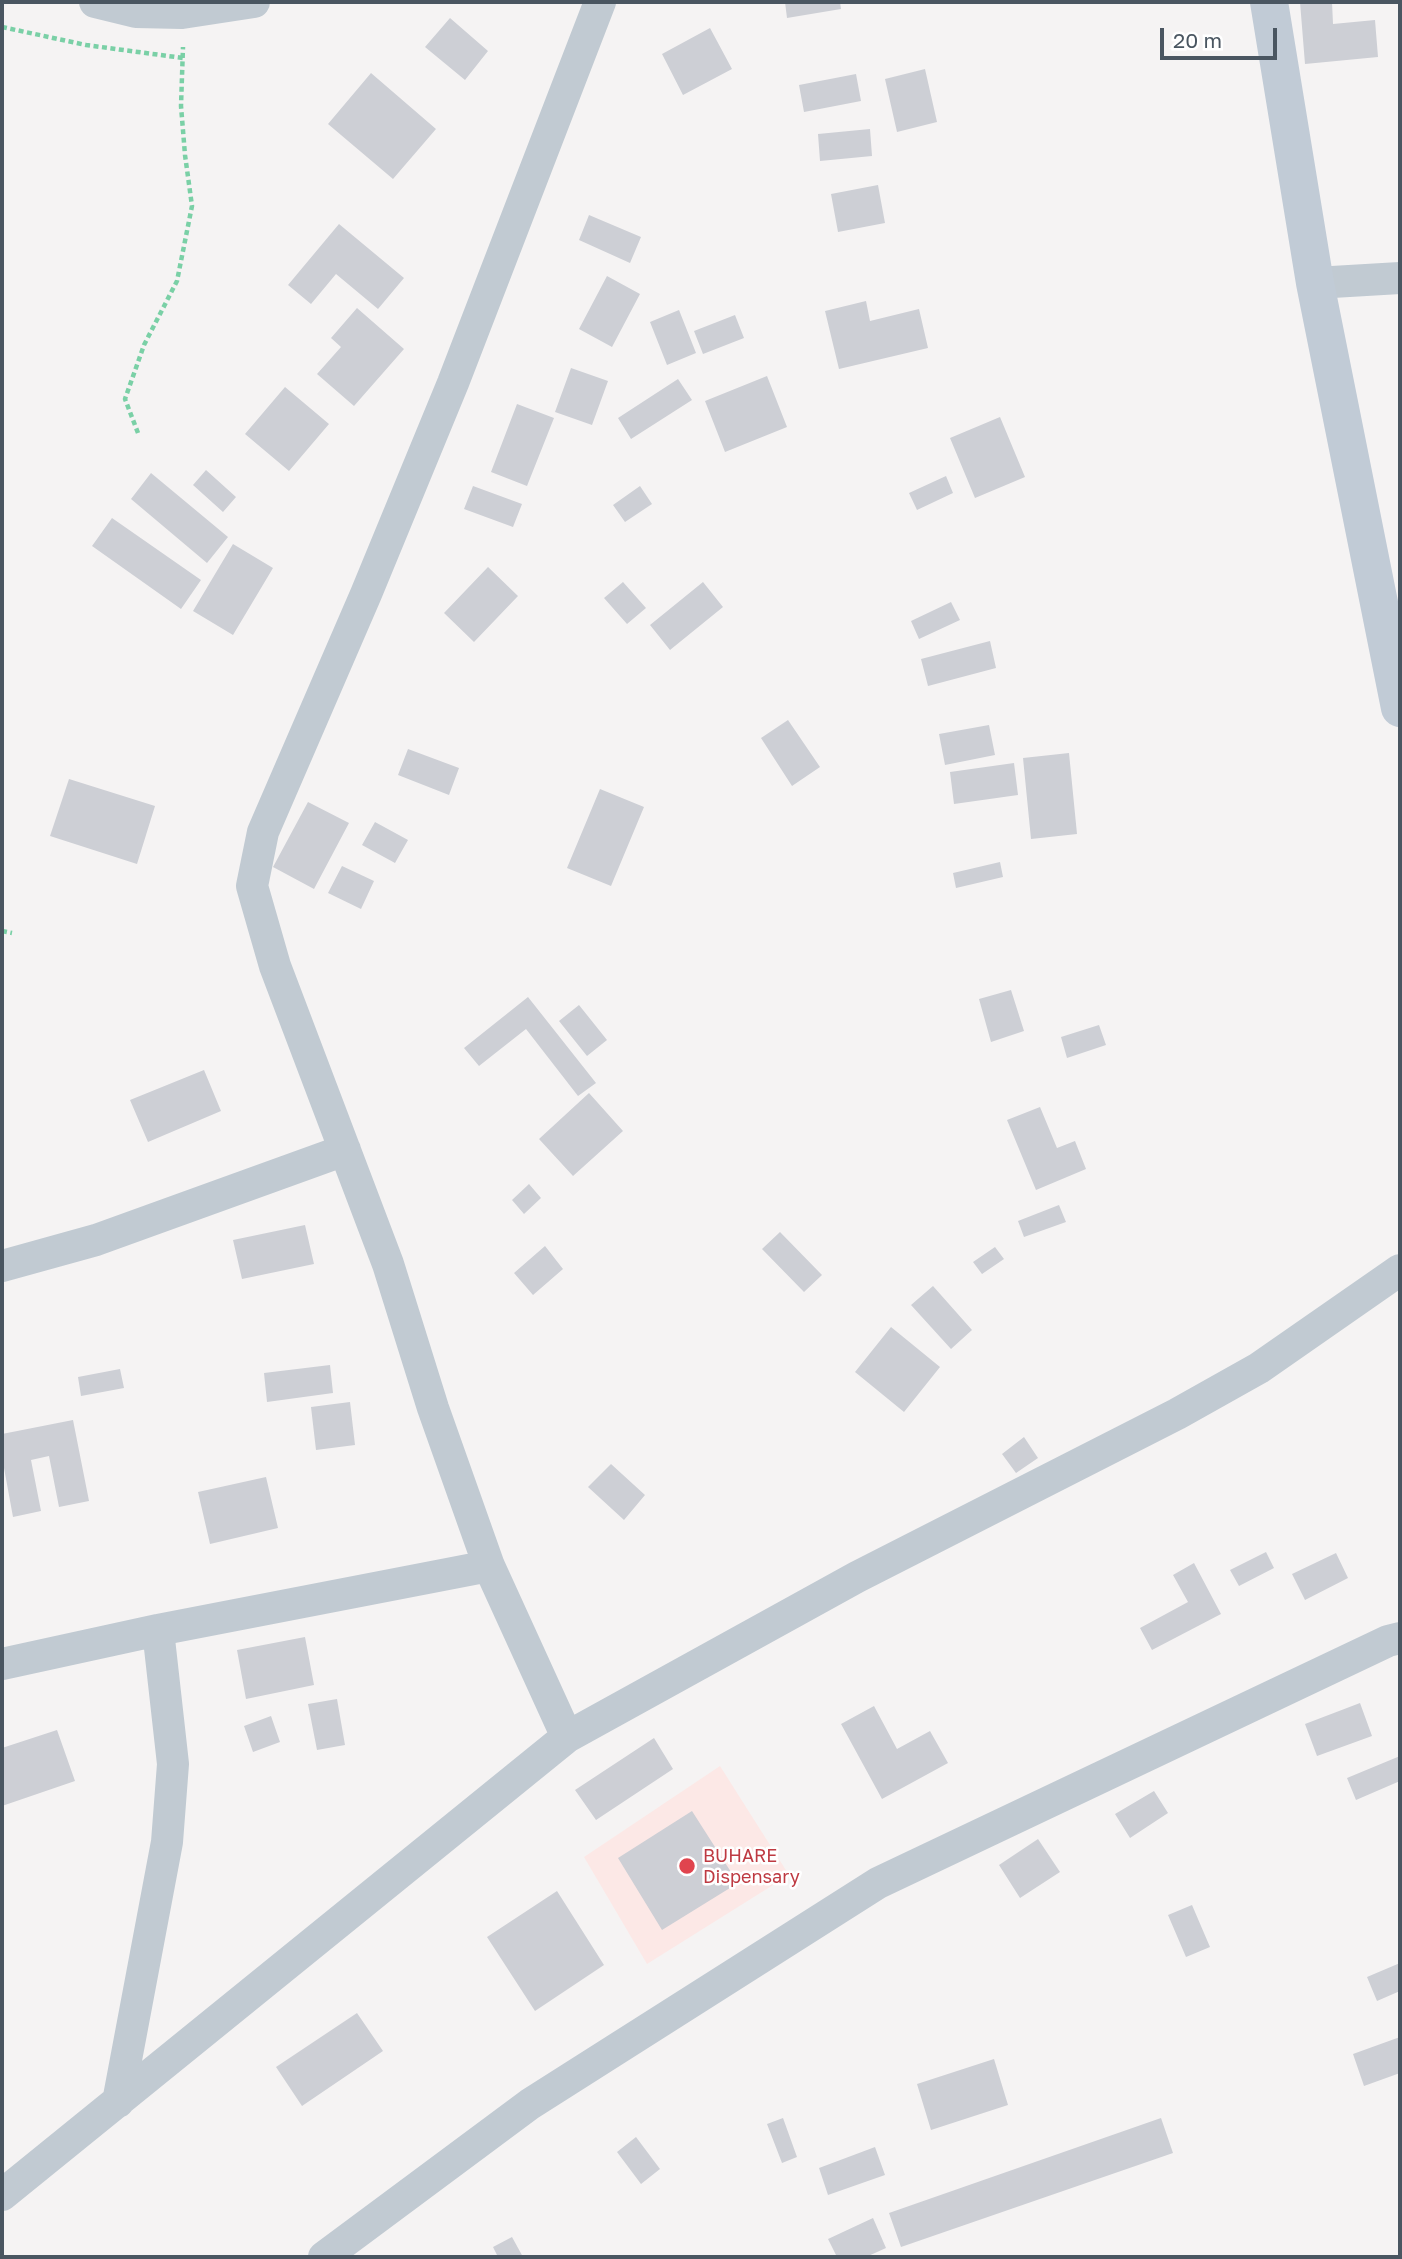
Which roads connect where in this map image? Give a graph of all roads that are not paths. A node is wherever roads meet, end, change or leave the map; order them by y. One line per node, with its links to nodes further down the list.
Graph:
1 (95, 2): 2 (street)
2 (254, 2)
3 (600, 2): 8 (street)
4 (1269, 2): 6 (main road)
5 (1400, 278): 6 (street)
6 (1315, 284): 7 (main road)
7 (1400, 708)
8 (345, 1150): 9 (street); 11 (street)
9 (2, 1266)
10 (1400, 1270): 15 (street)
11 (489, 1566): 12 (street); 15 (street)
12 (158, 1630): 14 (street); 16 (street)
13 (1400, 1638): 18 (street)
14 (2, 1664)
15 (567, 1738): 16 (street)
16 (118, 2102): 17 (street)
17 (2, 2195)
18 (324, 2257)

